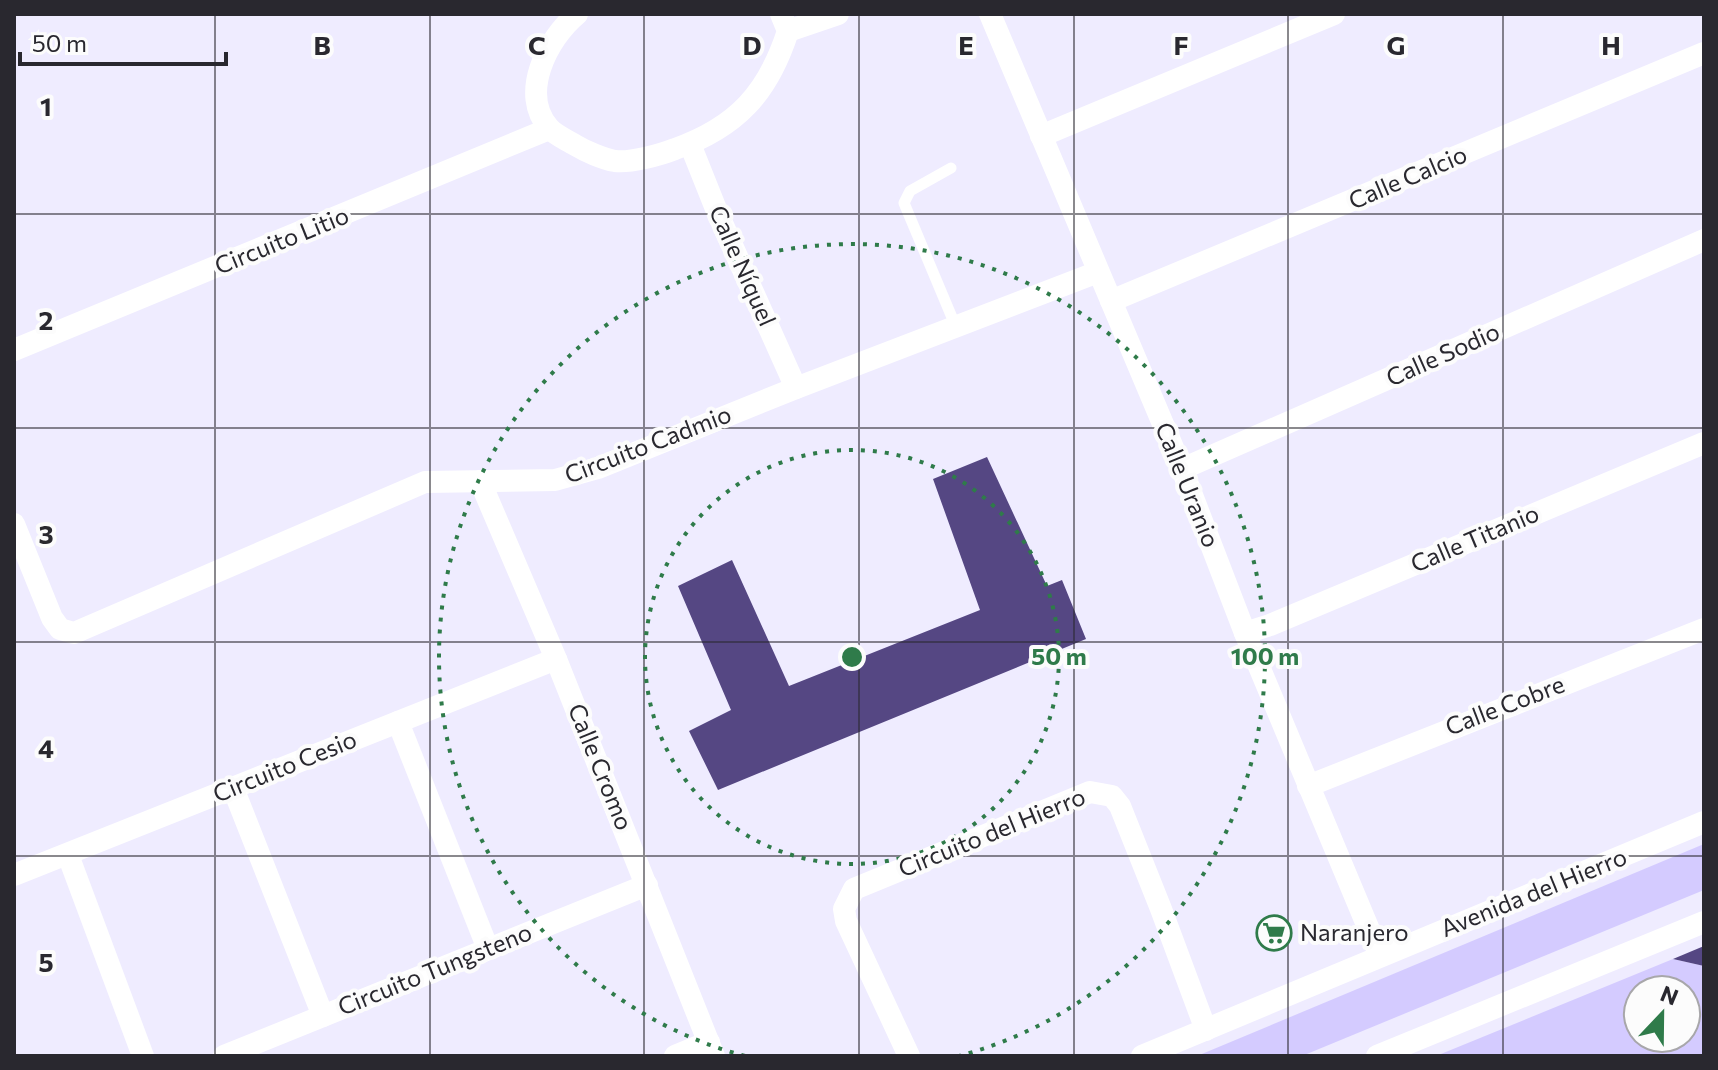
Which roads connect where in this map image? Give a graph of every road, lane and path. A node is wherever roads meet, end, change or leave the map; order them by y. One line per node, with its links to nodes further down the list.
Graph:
1 (577, 14): 7 (street)
2 (838, 14): 5 (street)
3 (990, 14): 8 (street, Calle Uranio)
4 (1334, 14): 8 (street)
5 (785, 22): 9 (street)
6 (1704, 53): 13 (street, Calle Calcio)
7 (549, 129): 9 (street); 15 (street, Circuito Litio)
8 (1041, 136): 12 (street, Calle Uranio)
9 (690, 144): 16 (street, Calle Níquel)
10 (951, 168): 14 (lane)
11 (1704, 240): 18 (street, Calle Sodio)
12 (1098, 272): 13 (street, Calle Uranio); 14 (street, Circuito Cadmio)
13 (1111, 301): 18 (street, Calle Uranio)
14 (956, 327): 16 (street, Circuito Cadmio)
15 (14, 350)
16 (796, 388): 19 (street, Circuito Cadmio)
17 (1704, 443): 22 (street, Calle Titanio)
18 (1182, 469): 22 (street, Calle Uranio)
19 (480, 481): 20 (street, Circuito Cadmio); 23 (street, Calle Cromo)
20 (14, 524)
21 (1704, 629): 25 (street, Calle Cobre)
22 (1245, 633): 25 (street, Calle Uranio)
23 (556, 659): 24 (street, Circuito Cesio); 30 (street, Calle Cromo)
24 (398, 722): 26 (street, Circuito Cesio); 32 (street)
25 (1308, 786): 33 (street, Calle Uranio)
26 (233, 788): 28 (street, Circuito Cesio); 34 (street)
27 (1704, 822): 33 (street, Avenida del Hierro)
28 (68, 855): 29 (street, Circuito Cesio); 37 (street)
29 (14, 875)
30 (647, 885): 32 (street, Circuito Tungsteno); 36 (street, Calle Cromo)
31 (1704, 922): 42 (street)
32 (488, 949): 34 (street, Circuito Tungsteno)
33 (1380, 956): 35 (street, Avenida del Hierro)
34 (323, 1016): 38 (street, Circuito Tungsteno)
35 (1206, 1030): 40 (street, Circuito del Hierro); 41 (street, Avenida del Hierro)
36 (712, 1049): 39 (street)
37 (143, 1056)
38 (224, 1056)
39 (675, 1056)
40 (909, 1056)
41 (1142, 1056)
42 (1377, 1056)

